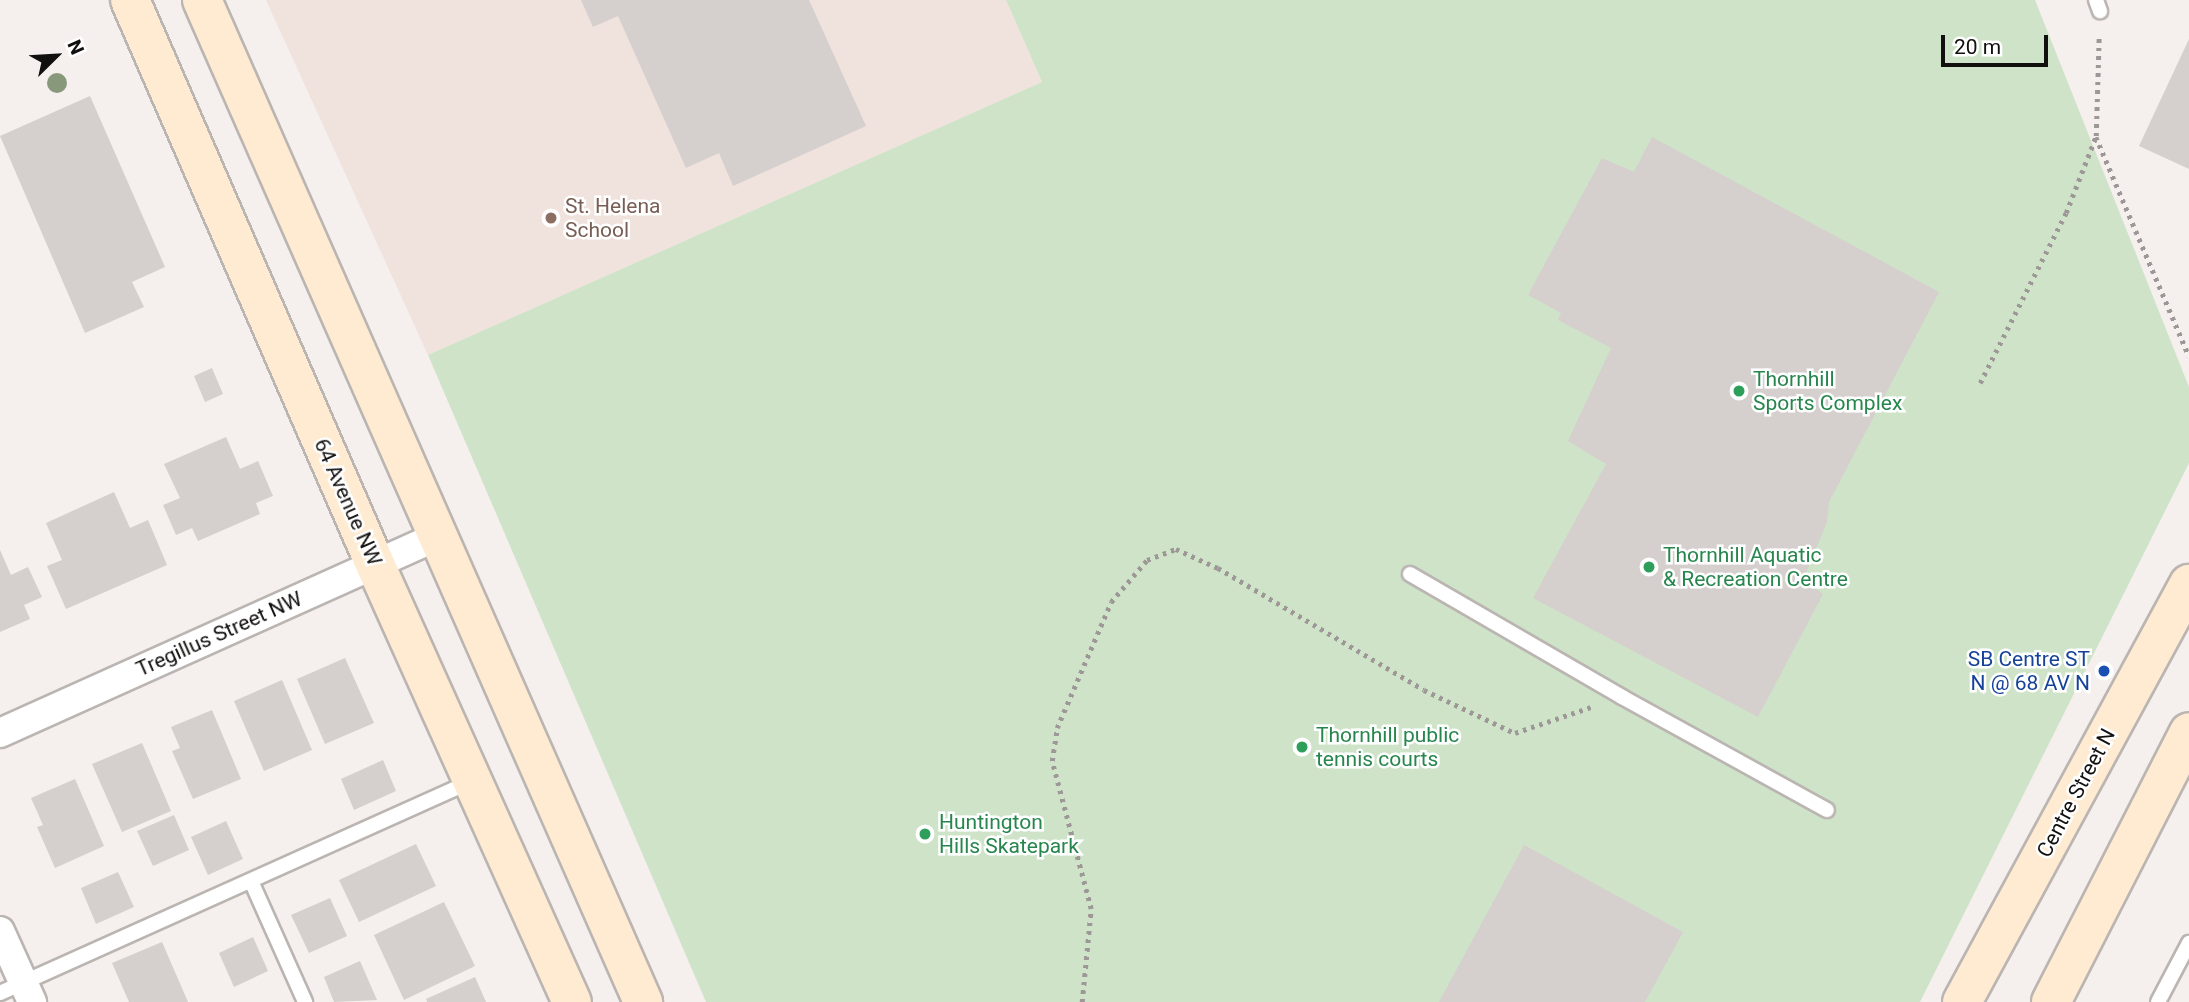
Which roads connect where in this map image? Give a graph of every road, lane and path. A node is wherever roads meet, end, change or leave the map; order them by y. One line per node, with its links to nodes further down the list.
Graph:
1 (130, 0): 8 (main road, 64 Avenue NW)
2 (202, 0): 7 (main road)
3 (2098, 5): 4 (path)
4 (2096, 136): 5 (path); 6 (path)
5 (2189, 356)
6 (1980, 383)
7 (439, 536): 8 (street, Tregillus Street NW); 22 (main road)
8 (375, 564): 13 (street, Tregillus Street NW); 14 (main road, 64 Avenue NW)
9 (1410, 574): 11 (lane)
10 (2189, 584): 24 (main road, Centre Street N)
11 (1622, 697): 15 (lane); 23 (path)
12 (2189, 732): 25 (main road)
13 (0, 733)
14 (473, 781): 16 (lane); 21 (main road, 64 Avenue NW)
15 (1827, 810)
16 (251, 881): 19 (lane); 20 (lane)
17 (0, 931): 19 (street)
18 (2189, 943): 26 (lane)
19 (18, 993)
20 (305, 1002)
21 (572, 1002)
22 (643, 1002)
23 (1082, 1002)
24 (1962, 1002)
25 (2051, 1002)
26 (2158, 1002)

